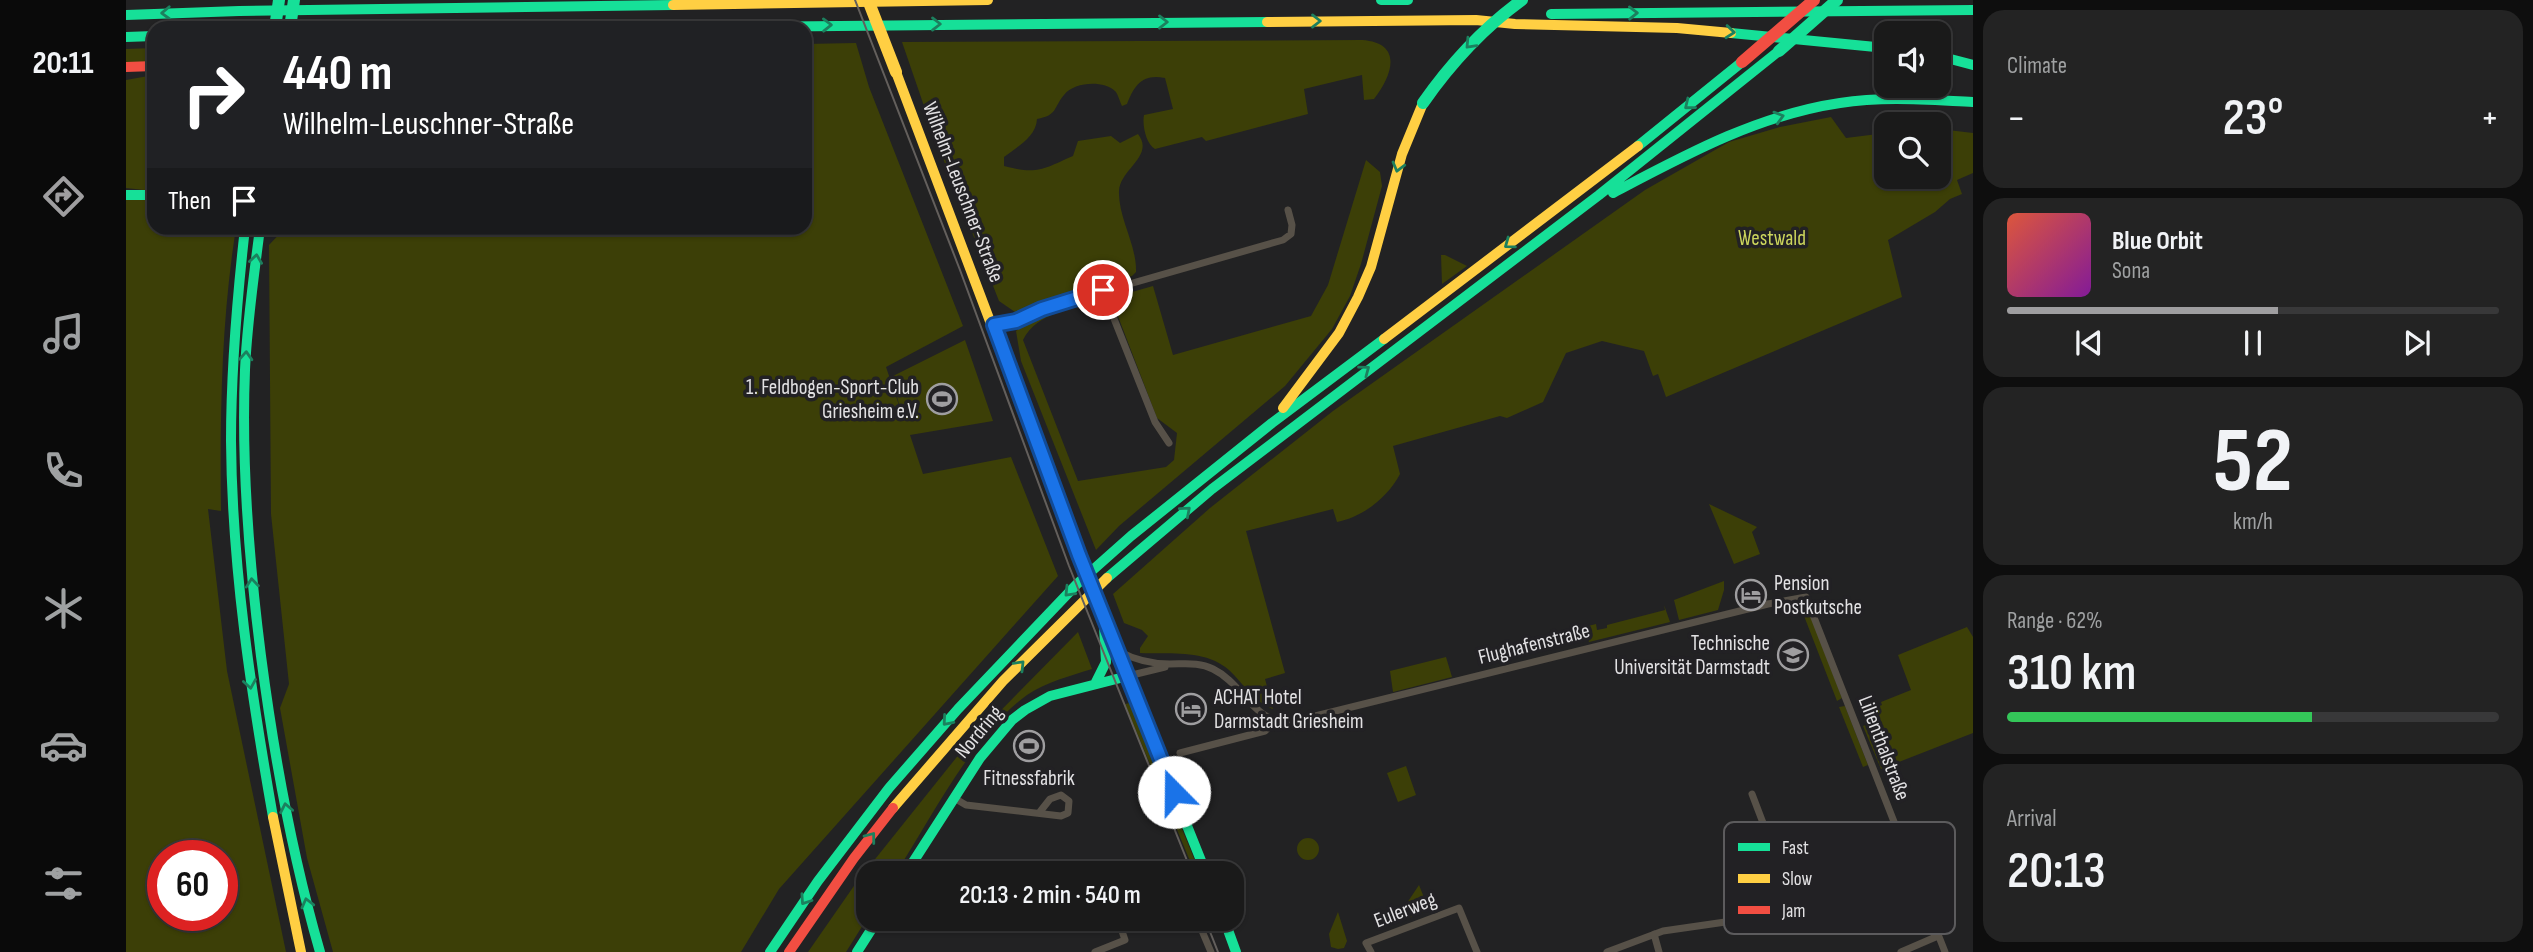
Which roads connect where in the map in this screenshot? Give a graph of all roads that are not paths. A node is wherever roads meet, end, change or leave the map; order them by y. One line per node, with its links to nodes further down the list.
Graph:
1 (279, 0): 15 (main road, bridge)
2 (294, 0): 16 (main road, bridge)
3 (637, 0): 11 (main road)
4 (868, 0): 33 (main road, Wilhelm-Leuschner-Straße, bridge)
5 (988, 0): 11 (main road)
6 (1381, 0): 7 (main road)
7 (1408, 0)
8 (1522, 0): 34 (main road, one-way to 34, bridge)
9 (1814, 0): 34 (main road, one-way to 34, bridge)
10 (1837, 0): 28 (main road, bridge)
11 (675, 4): 13 (main road, one-way to 13)
12 (1973, 10): 14 (main road, one-way to 12)
13 (126, 15)
14 (1476, 20): 17 (main road, one-way to 14); 20 (main road, one-way to 20)
15 (276, 21)
16 (291, 21)
17 (812, 26)
18 (147, 36): 19 (main road)
19 (126, 37)
20 (1874, 47)
21 (1951, 59): 22 (main road)
22 (1973, 65)
23 (133, 67): 24 (main road)
24 (126, 73)
25 (1973, 102): 28 (main road, one-way to 25)
26 (126, 195): 27 (main road)
27 (147, 195)
28 (1584, 207): 63 (main road, one-way to 28)
29 (1288, 210): 32 (street)
30 (245, 235): 51 (main road, one-way to 51)
31 (259, 235): 61 (main road, one-way to 31)
32 (1103, 290): 33 (street); 35 (street)
33 (994, 325): 37 (main road, Wilhelm-Leuschner-Straße, bridge)
34 (1272, 423): 62 (main road, one-way to 62)
35 (1168, 443)
36 (1806, 597): 42 (street, Flughafenstraße); 48 (street, Lilienthalstraße)
37 (1102, 614): 38 (main road, Wilhelm-Leuschner-Straße); 41 (main road)
38 (1118, 651): 39 (street); 40 (main road, Wilhelm-Leuschner-Straße)
39 (1176, 664): 40 (street); 42 (street)
40 (1128, 676): 41 (main road, Nordring); 50 (main road, Wilhelm-Leuschner-Straße)
41 (1095, 684): 45 (main road, Nordring)
42 (1271, 720): 43 (street)
43 (1180, 753)
44 (1752, 794): 47 (street)
45 (954, 798): 46 (street); 49 (main road, Nordring)
46 (1039, 813)
47 (1763, 822)
48 (1894, 822)
49 (914, 861)
50 (1201, 861)
51 (285, 878): 59 (main road); 60 (main road)
52 (1724, 923): 57 (street)
53 (870, 931): 64 (main road)
54 (1122, 931): 65 (street)
55 (1202, 931): 66 (street)
56 (1229, 931): 67 (main road)
57 (1654, 934): 70 (street); 71 (street)
58 (1938, 936): 72 (street); 73 (street, Lilienthalstraße)
59 (301, 952)
60 (307, 952)
61 (320, 952)
62 (770, 952)
63 (791, 952)
64 (857, 952)
65 (1095, 952)
66 (1210, 952)
67 (1237, 952)
68 (1371, 952): 69 (street, Eulerweg)
69 (1477, 952)
70 (1607, 952)
71 (1659, 952)
72 (1900, 952)
73 (1945, 952)

